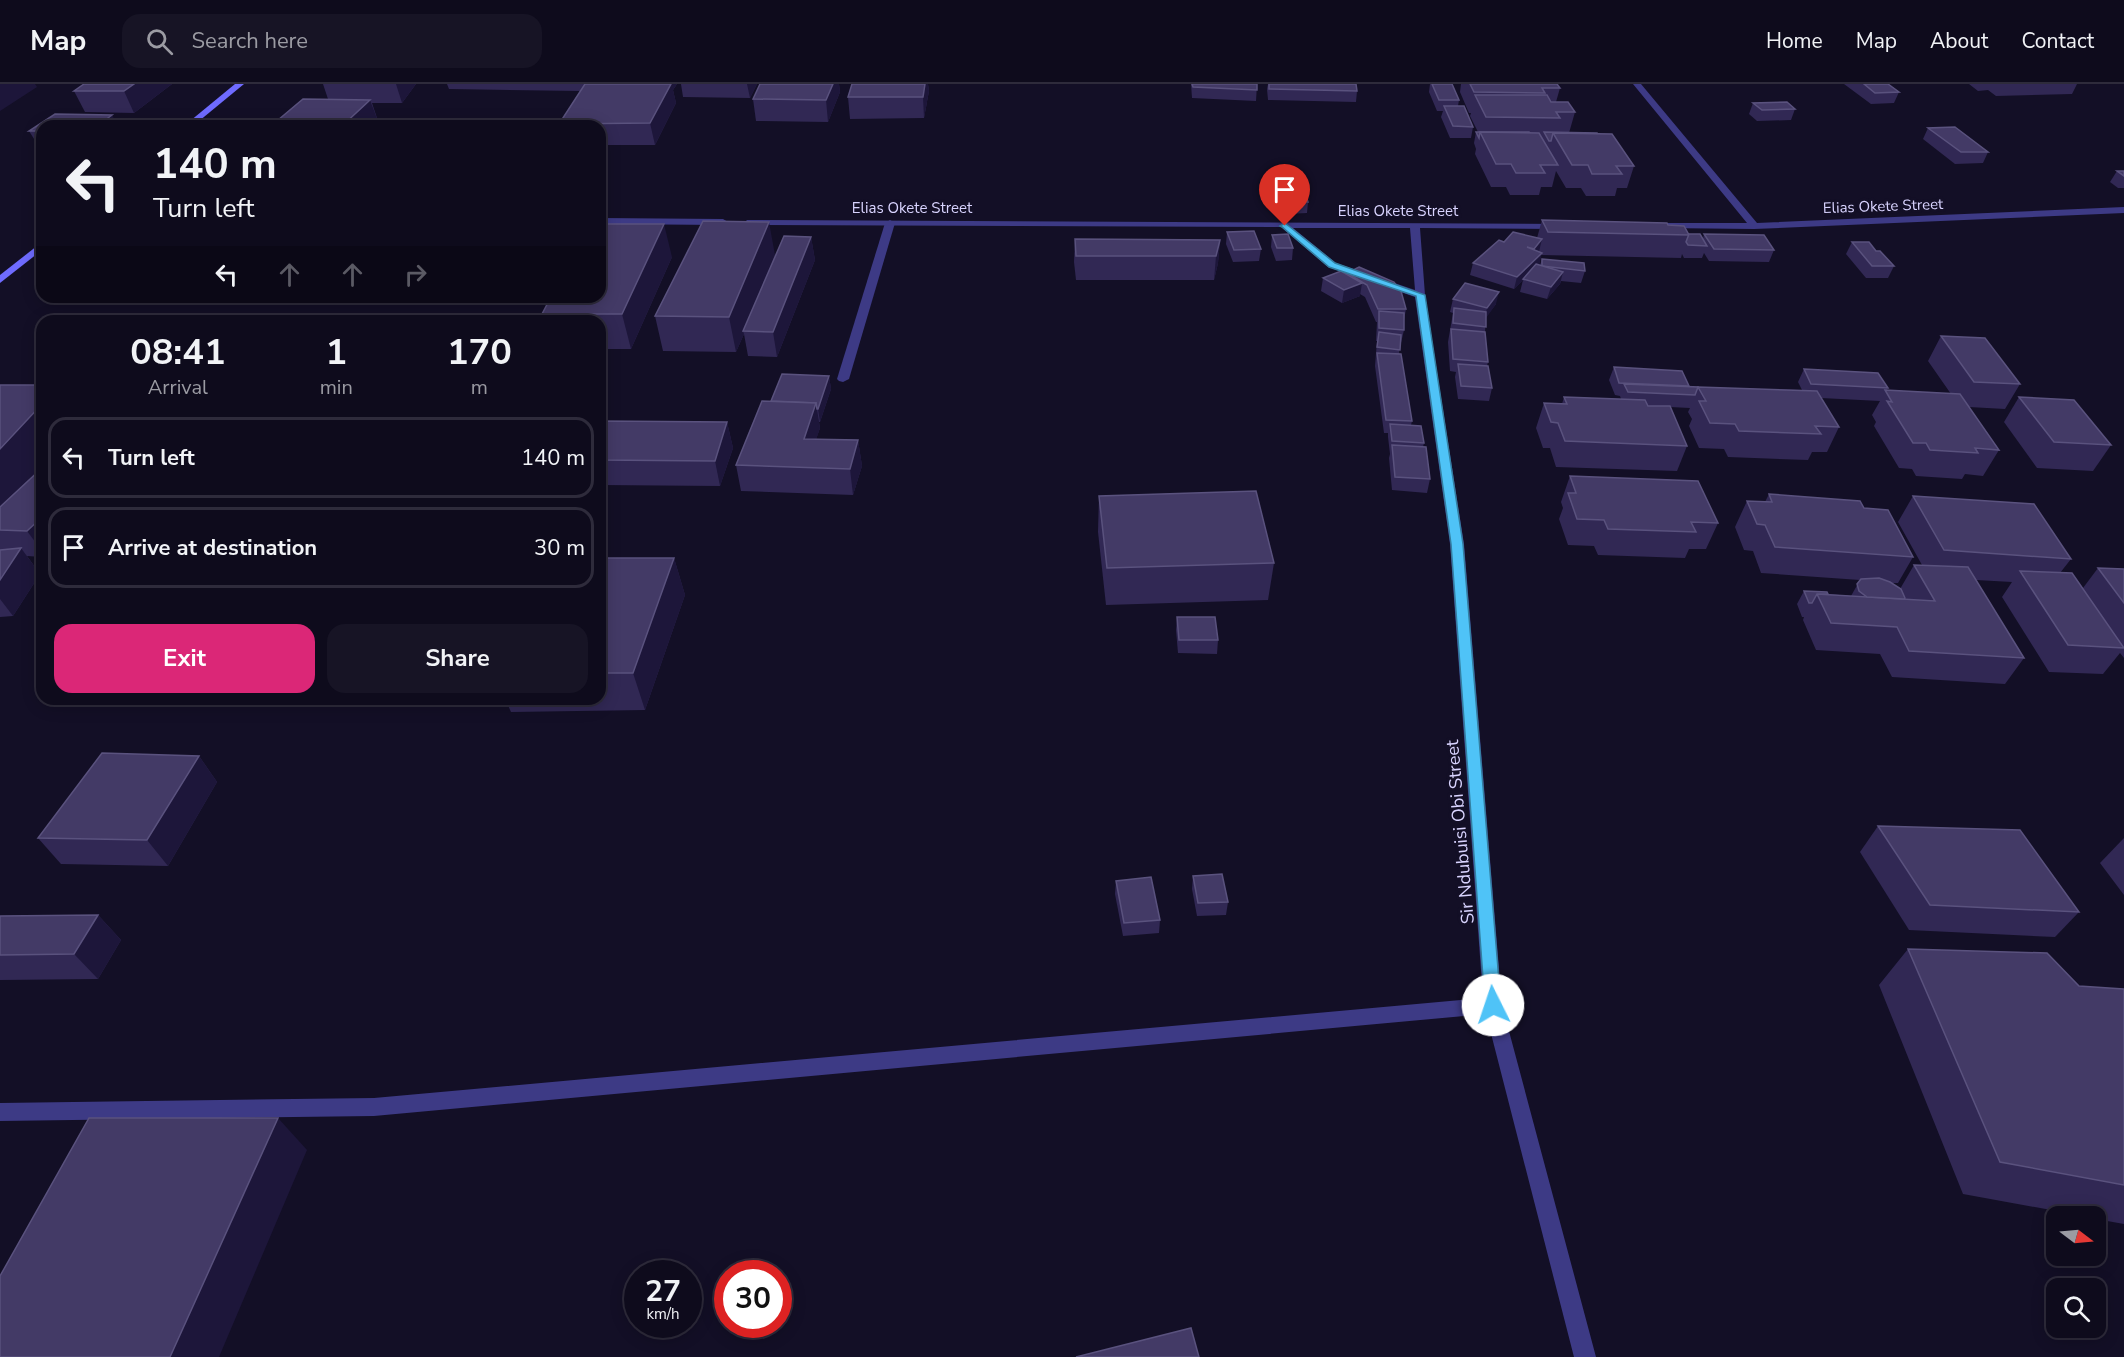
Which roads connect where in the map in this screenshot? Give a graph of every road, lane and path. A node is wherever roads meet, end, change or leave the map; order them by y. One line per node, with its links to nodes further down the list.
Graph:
1 (240, 84): 3 (street)
2 (1636, 84): 11 (street)
3 (195, 120)
4 (2124, 210): 11 (street, Elias Okete Street)
5 (606, 221): 6 (street, Elias Okete Street)
6 (890, 223): 7 (street, Elias Okete Street); 15 (street)
7 (1285, 226): 8 (street, Elias Okete Street); 14 (street)
8 (1415, 226): 9 (street, Elias Okete Street); 14 (street, Sir Ndubuisi Obi Street)
9 (1567, 226)
10 (1649, 226): 11 (street, Elias Okete Street)
11 (1754, 226)
12 (36, 250): 13 (street)
13 (0, 279)
14 (1420, 295): 16 (street, Sir Ndubuisi Obi Street)
15 (843, 379)
16 (1493, 1005): 17 (street); 18 (street, Sir Ndubuisi Obi Street)
17 (0, 1112)
18 (1585, 1357)

